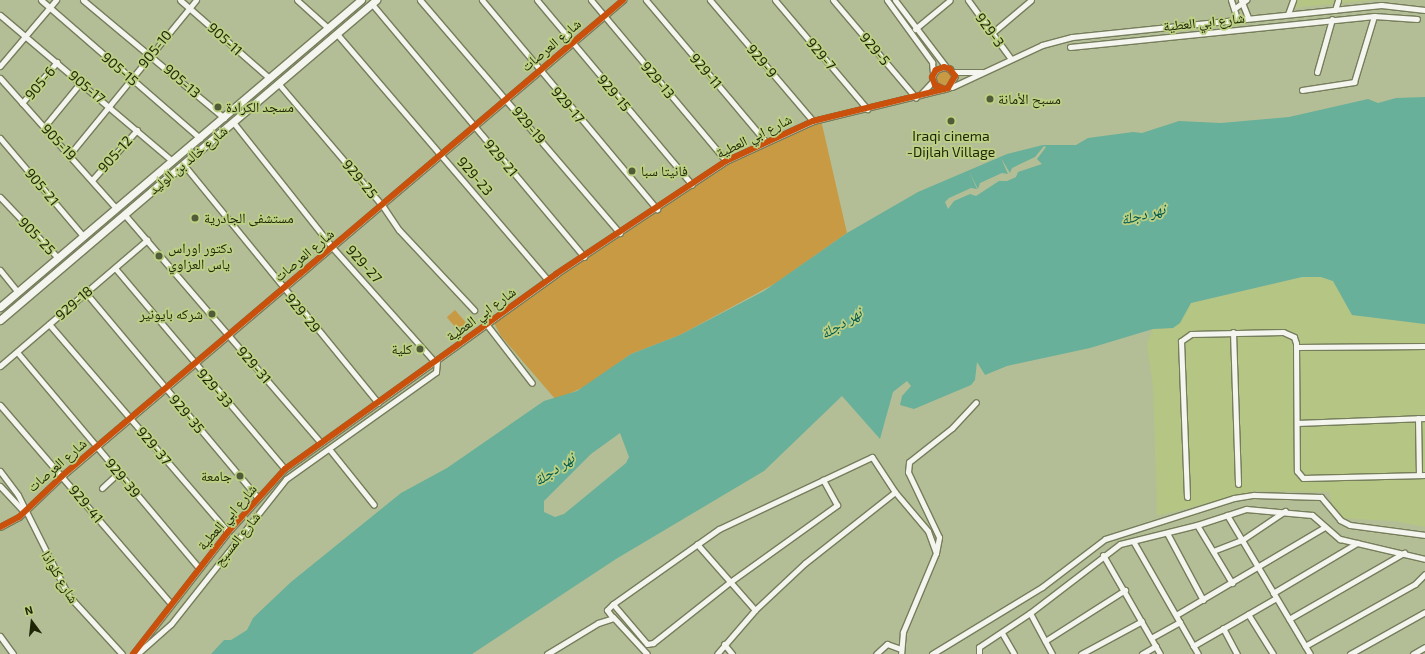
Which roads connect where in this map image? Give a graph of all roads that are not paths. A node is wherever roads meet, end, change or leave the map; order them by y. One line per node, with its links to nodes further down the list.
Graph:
1 (41, 0): 27 (street, 905-15)
2 (56, 0): 27 (street)
3 (83, 0): 49 (street, 905-13)
4 (180, 0): 28 (street, 905-11)
5 (196, 0): 28 (street, 905-10)
6 (297, 0): 40 (street)
7 (361, 0): 40 (main road, شارع خالد بن الوليد)
8 (420, 0): 67 (street, 929-19)
9 (482, 0): 54 (street, 929-17)
10 (537, 0): 47 (street, 929-15)
11 (590, 0): 34 (street, 929-13)
12 (623, 0): 34 (street, شارع العرصات)
13 (646, 0): 80 (street, 929-11)
14 (710, 0): 74 (street, 929-9)
15 (775, 0): 71 (street, 929-7)
16 (833, 0): 68 (street, 929-5)
17 (887, 0): 58 (street)
18 (895, 0): 41 (street)
19 (950, 0): 41 (street)
20 (968, 0): 43 (street, 929-3)
21 (1031, 0): 43 (street)
22 (1231, 0): 29 (street)
23 (1293, 0): 33 (street)
24 (1338, 0): 30 (street)
25 (374, 2): 44 (main road, شارع خالد بن الوليد); 76 (street, 929-21)
26 (1243, 2): 29 (street); 36 (street)
27 (50, 7): 45 (street); 61 (street, 905-15)
28 (189, 7): 49 (street, 905-10); 60 (street, 905-11)
29 (1235, 8): 37 (street)
30 (1335, 10): 31 (street, شارع ابي العطية); 33 (street, شارع ابي العطية)
31 (1425, 10)
32 (0, 14): 45 (street, 905-17)
33 (1288, 14): 36 (street, شارع ابي العطية)
34 (604, 16): 47 (street, شارع العرصات); 83 (street, 929-13)
35 (1374, 16): 38 (street); 39 (street); 66 (street)
36 (1248, 17): 37 (street, شارع ابي العطية)
37 (1237, 18): 42 (street, شارع ابي العطية)
38 (1417, 19)
39 (1332, 20): 46 (street); 57 (street)
40 (328, 28): 60 (main road, شارع خالد بن الوليد)
41 (915, 29): 53 (street)
42 (1120, 31): 46 (street); 50 (street, شارع ابي العطية)
43 (992, 33): 50 (street, 929-3)
44 (337, 34): 64 (main road, شارع خالد بن الوليد); 82 (street, 929-23)
45 (26, 36): 51 (street, 905-17); 52 (street)
46 (1121, 41): 48 (street)
47 (572, 43): 54 (street, شارع العرصات); 87 (street, 929-15)
48 (1070, 47)
49 (151, 55): 61 (street, 905-10); 72 (street, 905-13)
50 (1011, 59): 55 (street, شارع ابي العطية)
51 (57, 62): 63 (street, 905-17); 69 (street, 905-6)
52 (0, 66)
53 (946, 67): 56 (street); 58 (street)
54 (540, 71): 67 (street, شارع العرصات); 91 (street, 929-17)
55 (989, 71): 56 (street, شارع ابي العطية); 65 (street, شارع ابي العطية)
56 (953, 72): 65 (street)
57 (1317, 72)
58 (934, 73): 62 (street)
59 (0, 78): 69 (street, 905-19)
60 (269, 78): 72 (main road, شارع خالد بن الوليد)
61 (131, 79): 70 (street, 905-10); 79 (street, 905-15)
62 (933, 81): 65 (street); 68 (street)
63 (81, 82): 70 (street, 905-17); 75 (street)
64 (278, 83): 73 (main road, شارع خالد بن الوليد); 89 (street, 929-25)
65 (947, 88): 68 (street, شارع ابي العطية)
66 (1302, 90)
67 (507, 98): 76 (street, شارع العرصات); 93 (street, 929-19)
68 (916, 98): 71 (street, شارع ابي العطية)
69 (22, 103): 75 (street, 905-19)
70 (109, 106): 77 (street, 905-17); 81 (street, 905-10)
71 (867, 109): 74 (street, شارع ابي العطية)
72 (224, 118): 79 (main road, شارع خالد بن الوليد)
73 (233, 122): 85 (main road, شارع خالد بن الوليد); 96 (street, 929-27)
74 (813, 122): 80 (street, شارع ابي العطية)
75 (44, 127): 81 (street, 905-19)
76 (474, 127): 82 (street, شارع العرصات); 97 (street, 929-21)
77 (137, 130): 84 (street, 905-17); 86 (street, 905-12)
78 (0, 138): 94 (street, 905-21)
79 (200, 138): 84 (main road, شارع خالد بن الوليد)
80 (766, 142): 83 (street, شارع ابي العطية)
81 (70, 154): 86 (street, 905-19)
82 (441, 155): 89 (street, شارع العرصات); 101 (street, 929-23)
83 (726, 160): 87 (street, شارع ابي العطية)
84 (172, 161): 90 (main road, شارع خالد بن الوليد)
85 (184, 165): 92 (main road, شارع خالد بن الوليد); 102 (street, 929-29)
86 (93, 179): 90 (street, 905-19)
87 (692, 185): 91 (street, شارع ابي العطية)
88 (0, 197): 98 (street, 905-25)
89 (382, 205): 96 (street, شارع العرصات); 106 (street, 929-25)
90 (116, 208): 94 (main road, شارع خالد بن الوليد)
91 (657, 209): 93 (street, شارع ابي العطية)
92 (124, 214): 95 (street, 929-31); 107 (main road, شارع خالد بن الوليد)
93 (620, 233): 97 (street, شارع ابي العطية)
94 (83, 236): 98 (main road, شارع خالد بن الوليد)
95 (147, 240): 99 (street, 929-18); 111 (street, 929-31)
96 (332, 247): 102 (street, شارع العرصات); 115 (street, 929-27)
97 (584, 257): 101 (street, شارع ابي العطية)
98 (58, 258): 103 (main road, شارع خالد بن الوليد)
99 (115, 268): 104 (street, 929-18); 116 (street, 929-33)
100 (0, 270): 103 (street)
101 (548, 280): 109 (street, شارع ابي العطية)
102 (283, 289): 111 (street, شارع العرصات); 121 (street, 929-29)
103 (18, 292): 105 (main road, شارع خالد بن الوليد)
104 (86, 293): 108 (street, 929-18); 119 (street, 929-35)
105 (0, 307)
106 (474, 310)
107 (0, 320)
108 (50, 324): 114 (street, 929-18); 123 (street, 929-37)
109 (487, 325): 115 (street, شارع ابي العطية); 118 (street)
110 (1233, 332): 113 (street); 139 (street); 143 (street)
111 (228, 335): 116 (street, شارع العرصات); 127 (street, 929-31)
112 (1425, 346): 113 (street)
113 (1296, 347): 126 (street)
114 (17, 352): 117 (street, 929-18); 128 (street, 929-39)
115 (436, 361): 121 (street, شارع ابي العطية); 129 (street, شارع المسبح)
116 (194, 364): 119 (street, شارع العرصات); 130 (street, 929-33)
117 (0, 366)
118 (532, 383)
119 (166, 388): 123 (street, شارع العرصات); 144 (street, 929-35)
120 (976, 402): 160 (street)
121 (378, 403): 127 (street, شارع ابي العطية)
122 (0, 405): 136 (street, 929-41)
123 (130, 418): 128 (street, شارع العرصات); 152 (street, 929-37)
124 (1418, 418): 125 (street); 126 (street); 135 (street)
125 (1425, 418)
126 (1297, 423): 135 (street)
127 (321, 444): 130 (street, شارع ابي العطية)
128 (96, 447): 132 (street, 929-39); 136 (street, شارع العرصات)
129 (330, 450): 137 (street, شارع المسبح); 145 (street)
130 (285, 470): 133 (street, شارع ابي العطية)
131 (0, 471): 147 (street, شارع كلواذا)
132 (118, 473): 141 (street); 164 (street, 929-39)
133 (280, 474): 137 (street); 144 (street, شارع ابي العطية)
134 (1425, 474): 135 (street)
135 (1419, 475)
136 (62, 476): 147 (street, شارع العرصات); 172 (street, 929-41)
137 (286, 479): 197 (street, شارع المسبح)
138 (823, 480): 142 (street); 158 (street); 167 (street)
139 (1238, 484)
140 (0, 486): 147 (street, شارع كلواذا)
141 (102, 488)
142 (895, 492): 160 (street); 174 (street)
143 (1187, 497)
144 (258, 498): 152 (street, شارع ابي العطية)
145 (374, 505)
146 (1285, 511): 148 (street); 151 (street); 155 (street)
147 (24, 512): 150 (street, شارع العرصات); 195 (street, شارع كلواذا)
148 (1227, 515): 149 (street); 155 (street)
149 (1197, 525): 153 (street); 159 (street)
150 (0, 526)
151 (1325, 528): 157 (street); 165 (street)
152 (228, 532): 164 (street, شارع ابي العطية)
153 (1167, 533): 156 (street); 171 (street)
154 (1425, 535): 203 (street)
155 (1242, 540): 159 (street); 165 (street)
156 (1133, 541): 162 (street); 178 (street)
157 (1357, 543): 161 (street); 170 (street)
158 (697, 544): 167 (street); 173 (street)
159 (1213, 551): 168 (street)
160 (936, 553): 193 (street)
161 (1404, 553): 163 (street); 180 (street)
162 (1103, 555): 169 (street); 176 (street)
163 (1425, 559)
164 (199, 568): 172 (street, شارع ابي العطية)
165 (1258, 568): 168 (street); 170 (street)
166 (1425, 574): 191 (street)
167 (730, 582): 173 (street); 174 (street)
168 (1232, 583): 171 (street)
169 (1125, 590): 181 (street); 187 (street)
170 (1275, 595): 177 (street); 180 (street)
171 (1203, 600): 178 (street)
172 (171, 604): 196 (street, شارع ابي العطية)
173 (613, 604): 179 (street)
174 (755, 610): 188 (street)
175 (1425, 612): 214 (street)
176 (1030, 613): 184 (street); 187 (street)
177 (1248, 614): 183 (street); 212 (street)
178 (1176, 615): 182 (street)
179 (613, 617): 198 (street); 199 (street)
180 (1289, 619): 191 (street)
181 (1142, 621): 186 (street); 207 (street)
182 (1180, 622): 186 (street); 190 (street)
183 (1223, 628): 190 (street); 211 (street)
184 (1002, 633): 204 (street); 205 (street)
185 (0, 636): 194 (street)
186 (1151, 638): 189 (street)
187 (1045, 641): 206 (street)
188 (724, 644): 200 (street); 201 (street)
189 (1156, 646): 208 (street); 209 (street)
190 (1193, 646): 210 (street)
191 (1305, 646): 213 (street)
192 (1425, 647): 215 (street)
193 (901, 652): 202 (street)
194 (13, 654)
195 (122, 654)
196 (133, 654)
197 (137, 654)
198 (547, 654)
199 (647, 654)
200 (717, 654)
201 (732, 654)
202 (876, 654)
203 (932, 654)
204 (979, 654)
205 (1014, 654)
206 (1052, 654)
207 (1081, 654)
208 (1142, 654)
209 (1160, 654)
210 (1198, 654)
211 (1237, 654)
212 (1273, 654)
213 (1310, 654)
214 (1350, 654)
215 (1413, 654)

